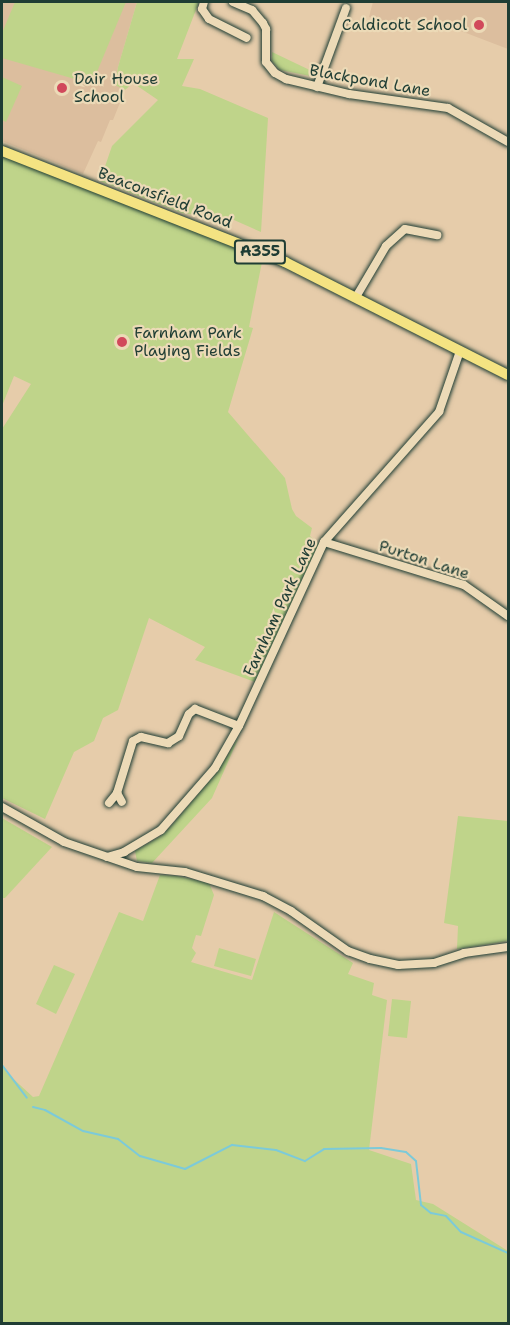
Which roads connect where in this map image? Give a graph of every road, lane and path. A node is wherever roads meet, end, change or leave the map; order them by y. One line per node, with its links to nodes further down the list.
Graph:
1 (204, 2): 4 (street)
2 (233, 2): 5 (street, Blackpond Lane)
3 (346, 8): 5 (street)
4 (247, 38)
5 (316, 87): 6 (street, Blackpond Lane)
6 (508, 142)
7 (2, 152): 9 (main road, Beaconsfield Road / A355)
8 (437, 235): 9 (street)
9 (356, 297): 10 (main road, Beaconsfield Road / A355)
10 (460, 351): 11 (main road, Beaconsfield Road / A355); 12 (street, Farnham Park Lane)
11 (508, 375)
12 (324, 542): 13 (street, Purton Lane); 14 (street, Farnham Park Lane)
13 (508, 616)
14 (238, 726): 15 (street); 19 (street, Farnham Park Lane)
15 (117, 793): 16 (street); 17 (street)
16 (122, 802)
17 (109, 803)
18 (2, 807): 19 (street)
19 (107, 857): 20 (street)
20 (508, 947)

